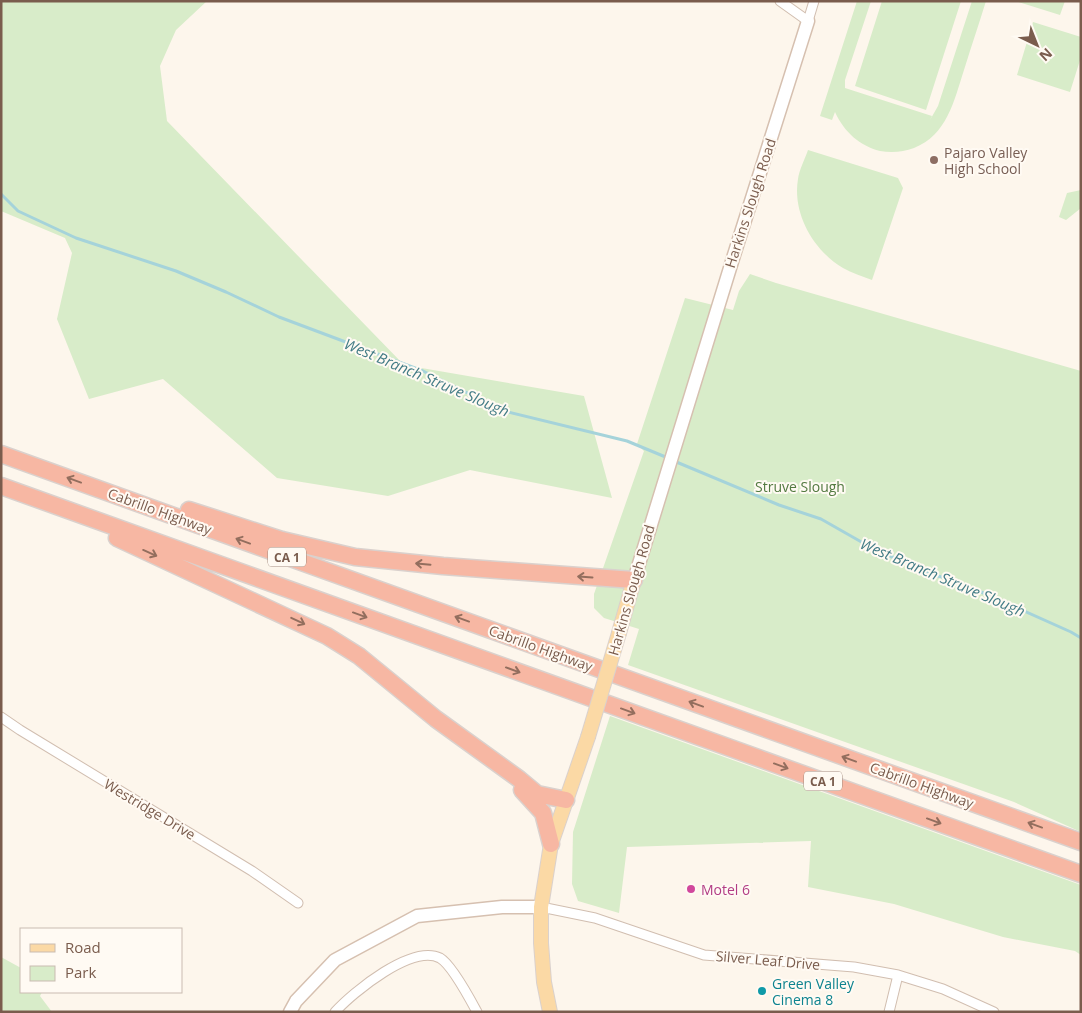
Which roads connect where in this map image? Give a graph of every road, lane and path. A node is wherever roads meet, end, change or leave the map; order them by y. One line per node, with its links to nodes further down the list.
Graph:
1 (780, 1): 3 (street)
2 (814, 1): 3 (street, Harkins Slough Road)
3 (808, 21): 8 (street, Harkins Slough Road)
4 (1, 454): 6 (highway, Cabrillo Highway / CA 1, one-way to 4)
5 (1, 486): 7 (highway, CA 1)
6 (94, 487): 8 (highway, one-way to 6); 12 (highway, Cabrillo Highway / CA 1, one-way to 6)
7 (44, 501): 10 (highway, one-way to 10); 14 (highway, CA 1, one-way to 14)
8 (634, 580): 11 (main road, Harkins Slough Road, bridge)
9 (1, 717): 15 (street, Westridge Drive)
10 (436, 719): 11 (highway); 13 (highway)
11 (566, 800): 13 (main road, Harkins Slough Road)
12 (1081, 842)
13 (551, 844): 16 (main road, Harkins Slough Road)
14 (1081, 874)
15 (298, 903)
16 (541, 907): 17 (street, Silver Leaf Drive); 18 (street); 21 (main road, Harkins Slough Road)
17 (898, 976): 22 (street); 23 (street, Silver Leaf Drive)
18 (290, 1012)
19 (335, 1012): 20 (street)
20 (477, 1012)
21 (550, 1012)
22 (889, 1012)
23 (994, 1012)

